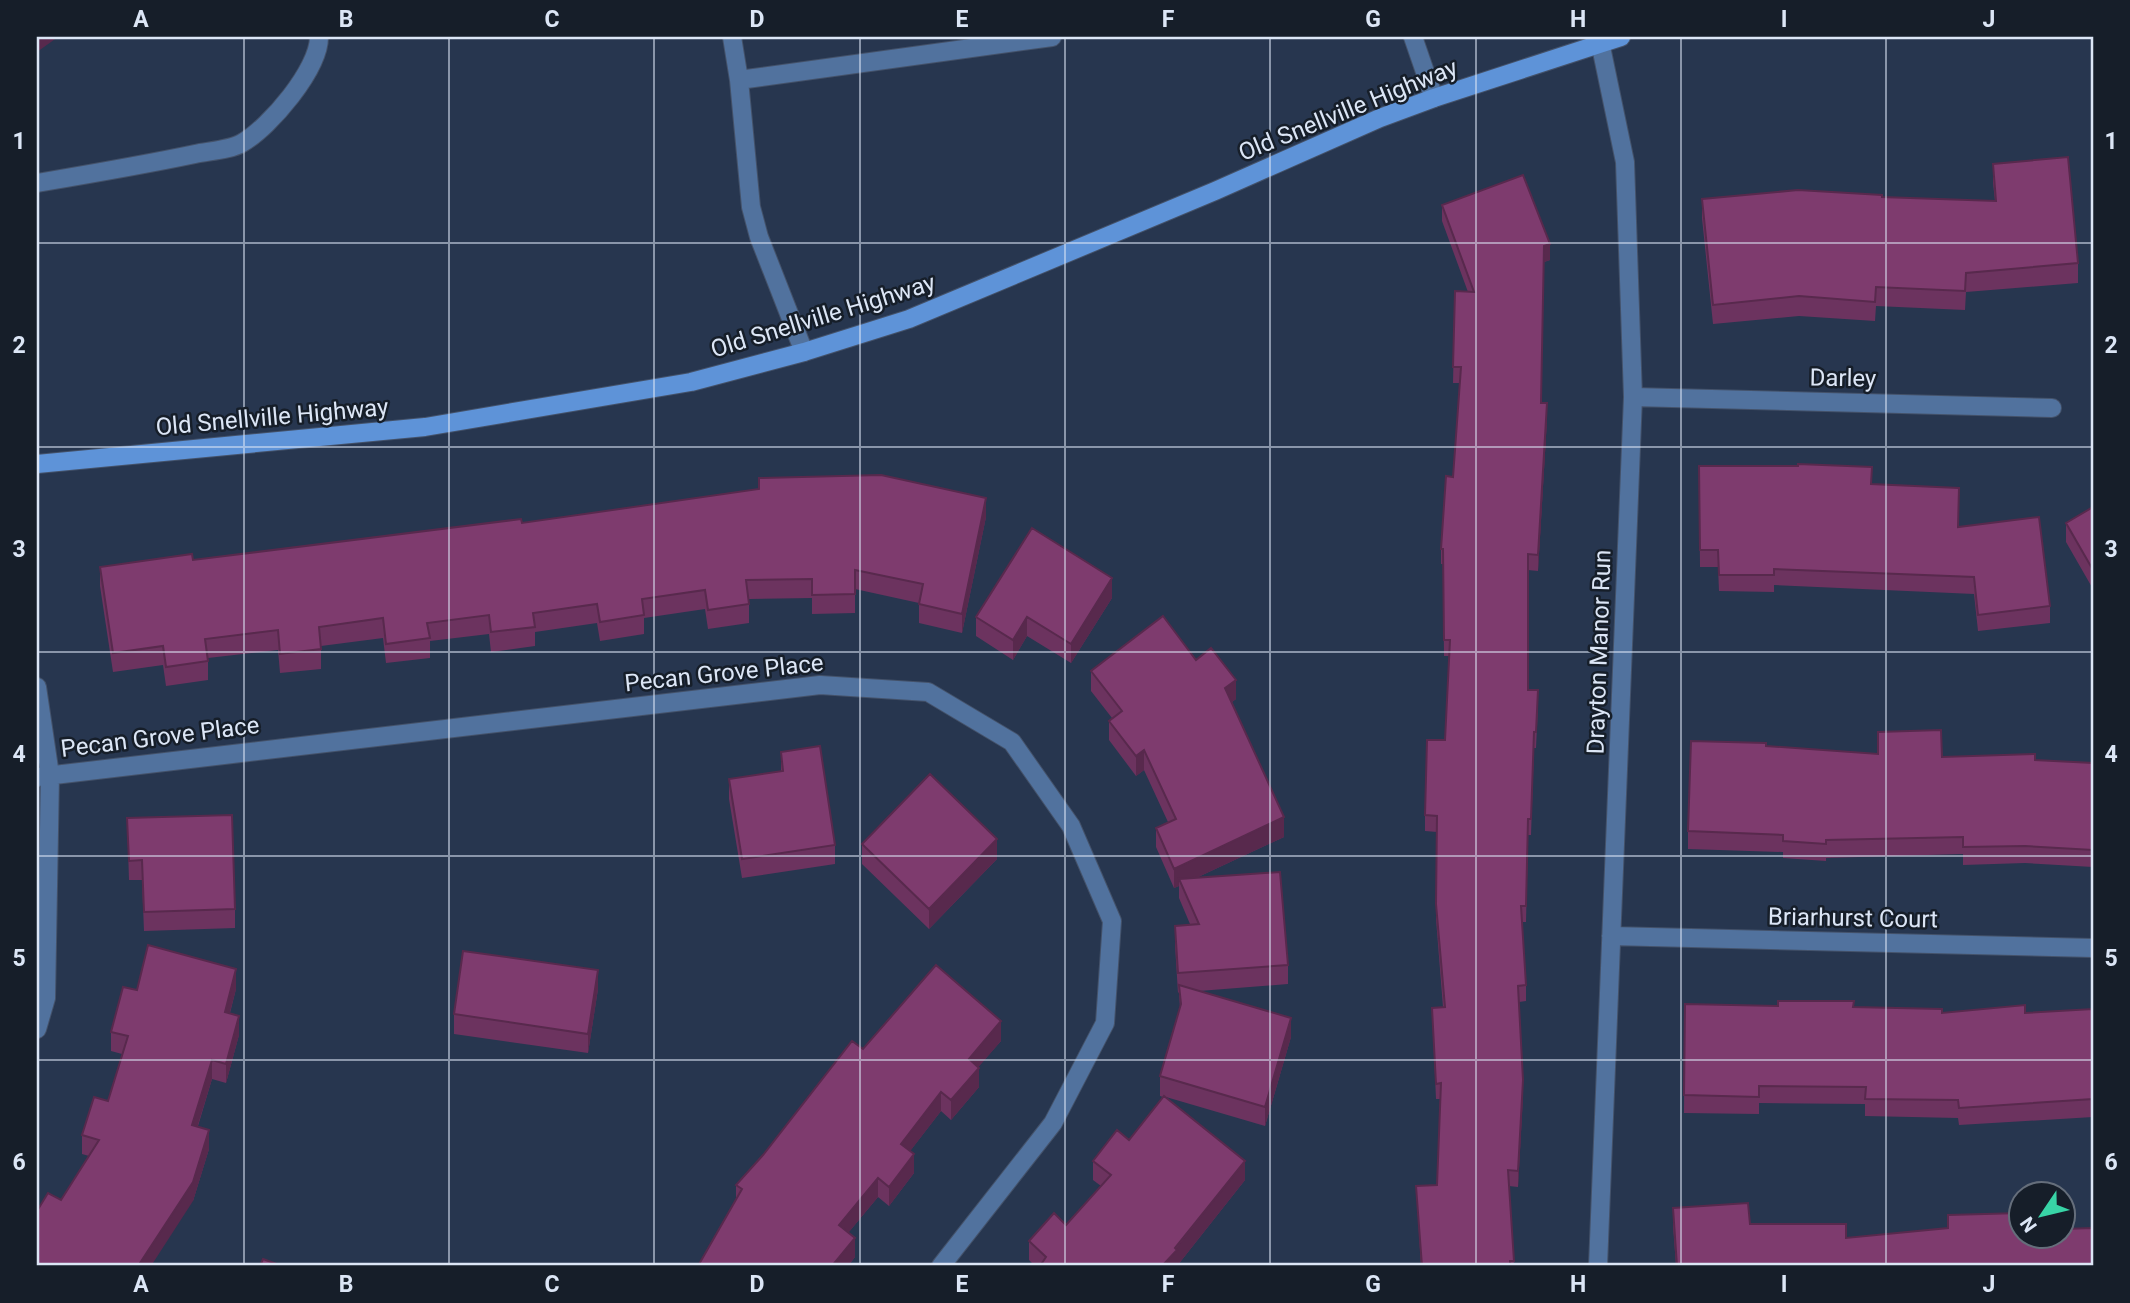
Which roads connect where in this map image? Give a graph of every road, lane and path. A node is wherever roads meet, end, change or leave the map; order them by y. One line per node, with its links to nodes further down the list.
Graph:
1 (319, 37): 9 (street)
2 (732, 37): 7 (street)
3 (1052, 37): 7 (street)
4 (1413, 37): 8 (street)
5 (1622, 37): 6 (street, Old Snellville Highway)
6 (1600, 43): 8 (street, Old Snellville Highway); 11 (street, Drayton Manor Run)
7 (739, 80): 10 (street)
8 (1434, 98): 10 (street, Old Snellville Highway)
9 (37, 183)
10 (804, 352): 13 (street, Old Snellville Highway)
11 (1633, 397): 12 (street, Darley); 16 (street, Drayton Manor Run)
12 (2052, 408)
13 (37, 464)
14 (37, 687): 15 (street)
15 (43, 776): 18 (street); 19 (street, Pecan Grove Place)
16 (1611, 936): 17 (street, Briarhurst Court); 20 (street, Drayton Manor Run)
17 (2093, 948)
18 (37, 1029)
19 (941, 1266)
20 (1598, 1266)

